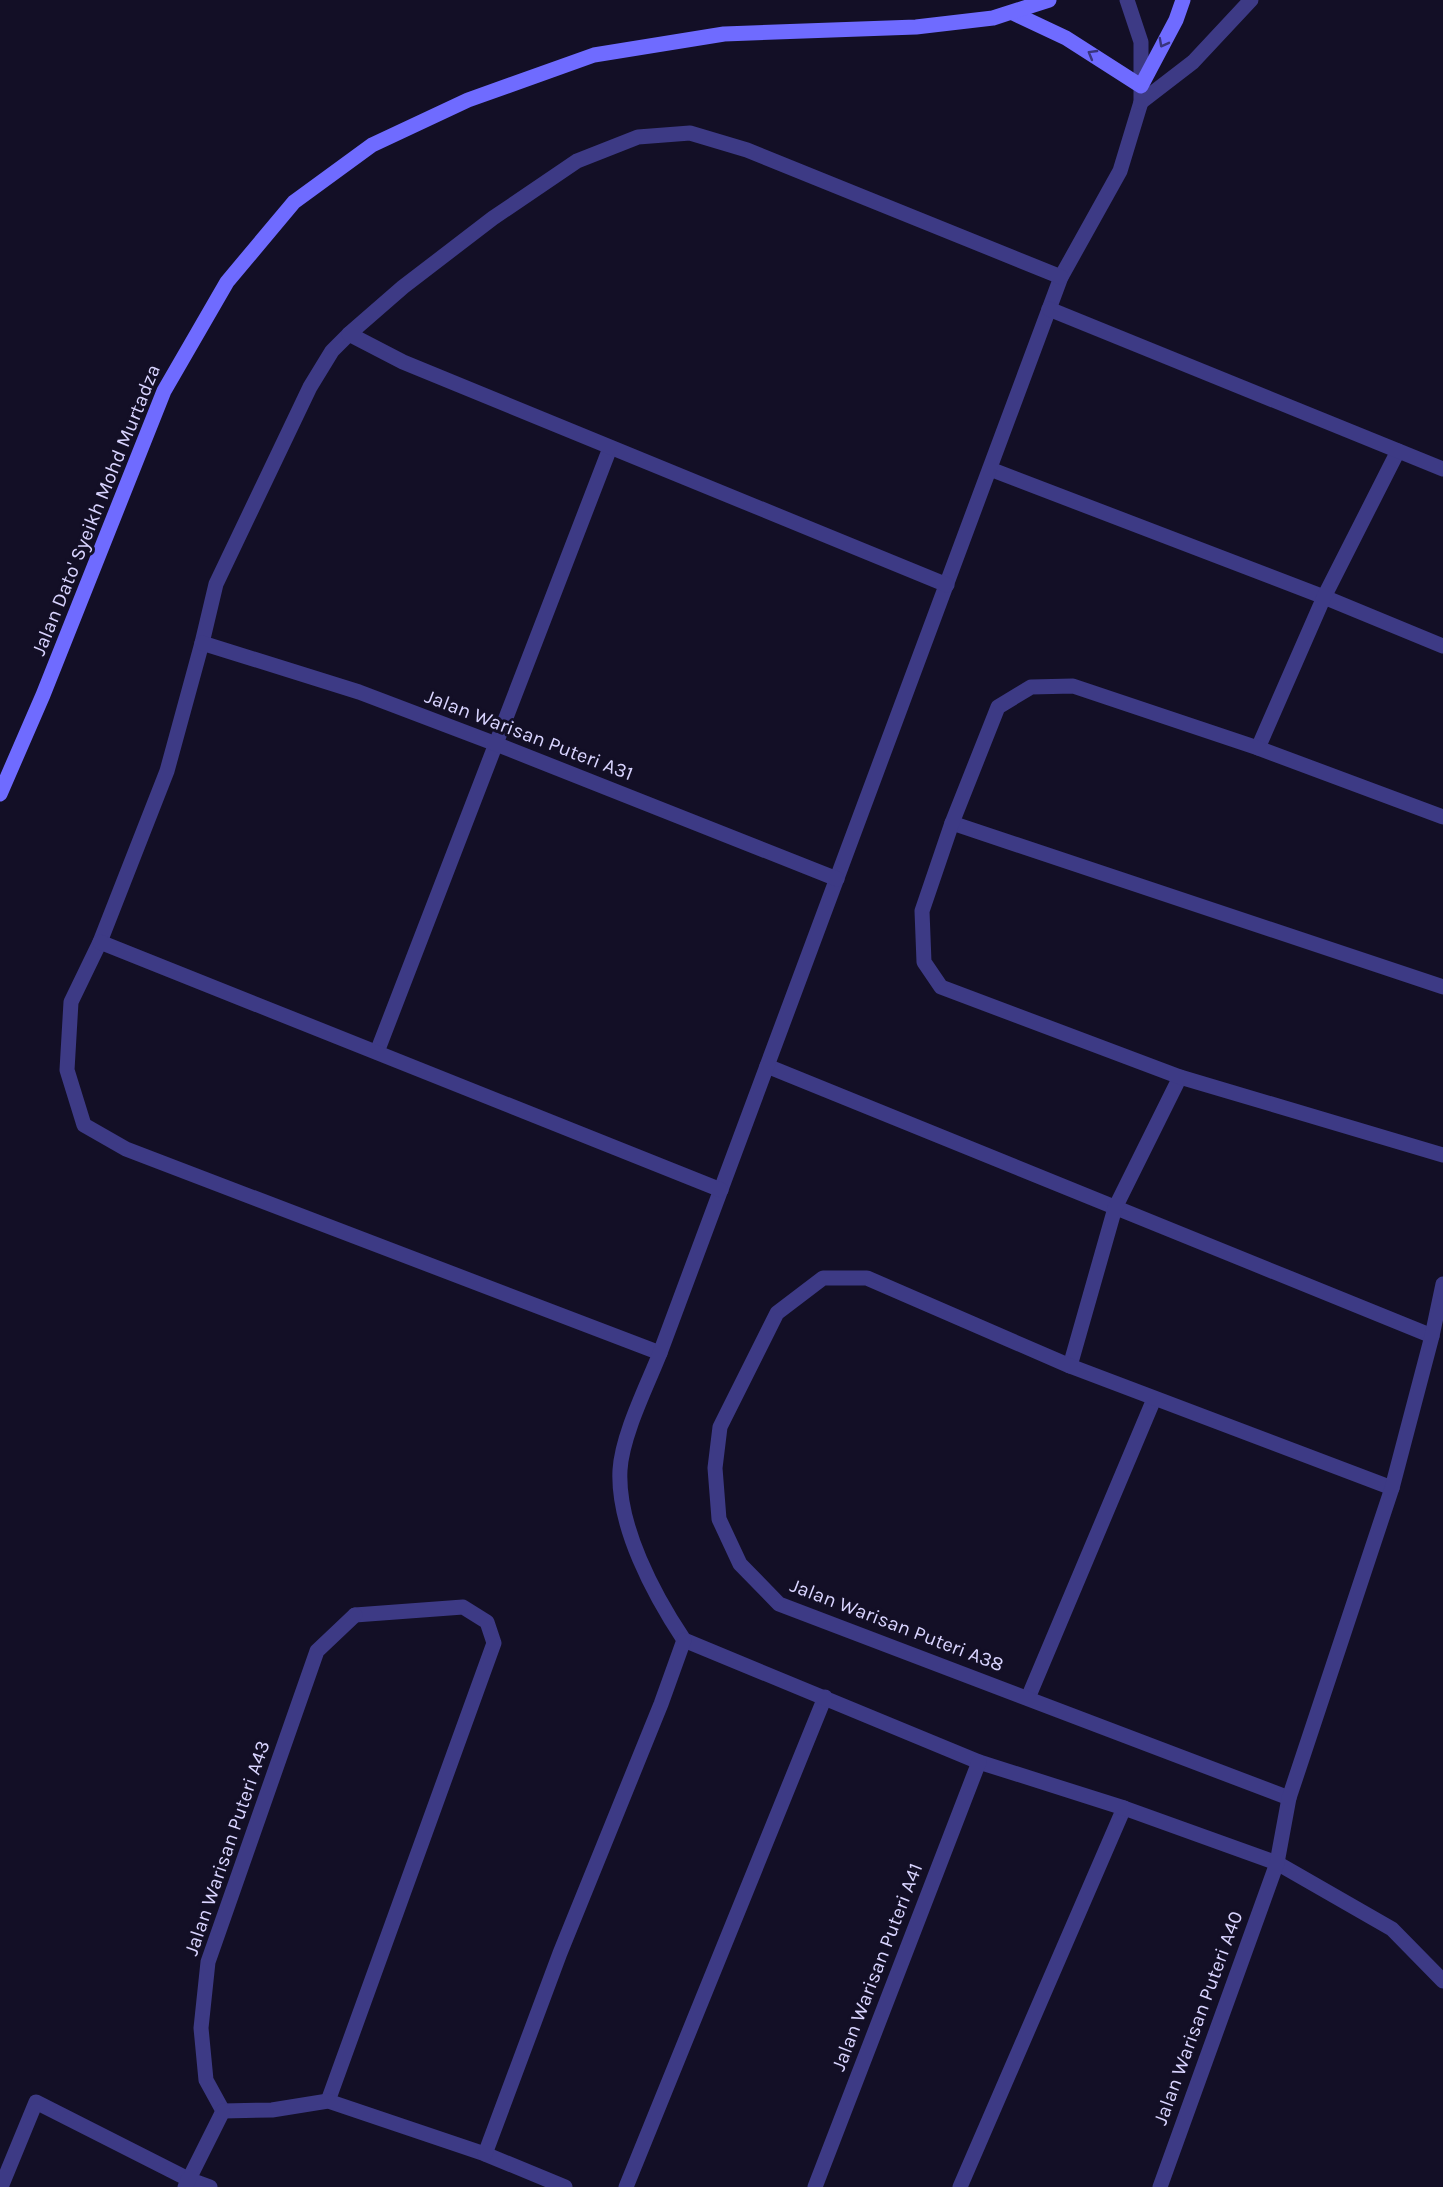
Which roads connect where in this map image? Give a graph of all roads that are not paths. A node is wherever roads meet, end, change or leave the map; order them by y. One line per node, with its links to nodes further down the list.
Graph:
1 (1049, 0): 5 (main road, Jalan Dato' Syeikh Mohd Murtadza)
2 (1127, 0): 6 (street)
3 (1183, 0): 6 (main road, one-way to 6)
4 (1251, 0): 7 (street)
5 (1013, 13): 6 (main road, one-way to 5); 21 (main road, Jalan Dato' Syeikh Mohd Murtadza)
6 (1141, 86): 7 (street)
7 (1141, 102): 8 (street)
8 (1061, 277): 9 (street); 10 (street)
9 (1049, 309): 12 (street); 13 (street)
10 (349, 334): 11 (street); 17 (street)
11 (610, 448): 15 (street); 19 (street)
12 (1398, 451): 14 (street); 16 (street)
13 (990, 469): 15 (street); 16 (street)
14 (1443, 469)
15 (947, 585): 24 (street)
16 (1324, 597): 18 (street); 20 (street)
17 (202, 643): 19 (street, Jalan Warisan Puteri A31); 25 (street)
18 (1443, 646)
19 (496, 744): 24 (street, Jalan Warisan Puteri A31); 27 (street)
20 (1258, 748): 22 (street); 23 (street)
21 (0, 794)
22 (1443, 817)
23 (952, 823): 26 (street); 29 (street)
24 (837, 879): 28 (street)
25 (100, 942): 27 (street); 35 (street)
26 (1443, 987)
27 (377, 1052): 31 (street)
28 (767, 1066): 31 (street); 32 (street)
29 (1180, 1077): 30 (street); 32 (street)
30 (1443, 1155)
31 (721, 1190): 35 (street)
32 (1115, 1208): 34 (street); 36 (street)
33 (1443, 1284): 34 (street, Jalan Warisan Puteri A40)
34 (1432, 1336): 38 (street, Jalan Warisan Puteri A40)
35 (660, 1353): 39 (street)
36 (1070, 1366): 37 (street); 41 (street, Jalan Warisan Puteri A38)
37 (1154, 1399): 38 (street); 41 (street)
38 (1392, 1488): 43 (street, Jalan Warisan Puteri A40)
39 (684, 1640): 40 (street); 49 (street)
40 (825, 1697): 42 (street); 54 (street)
41 (1028, 1698): 43 (street, Jalan Warisan Puteri A38)
42 (979, 1762): 44 (street); 55 (street, Jalan Warisan Puteri A41)
43 (1289, 1798): 45 (street, Jalan Warisan Puteri A40)
44 (1124, 1808): 45 (street); 56 (street)
45 (1277, 1863): 46 (street); 57 (street, Jalan Warisan Puteri A40)
46 (1443, 1981)
47 (328, 2101): 48 (street); 48 (street, Jalan Warisan Puteri A43); 49 (street)
48 (223, 2111): 50 (street)
49 (485, 2154): 53 (street)
50 (186, 2183): 51 (street); 52 (street)
51 (2, 2187)
52 (210, 2187)
53 (565, 2187)
54 (626, 2187)
55 (815, 2187)
56 (960, 2187)
57 (1160, 2187)

